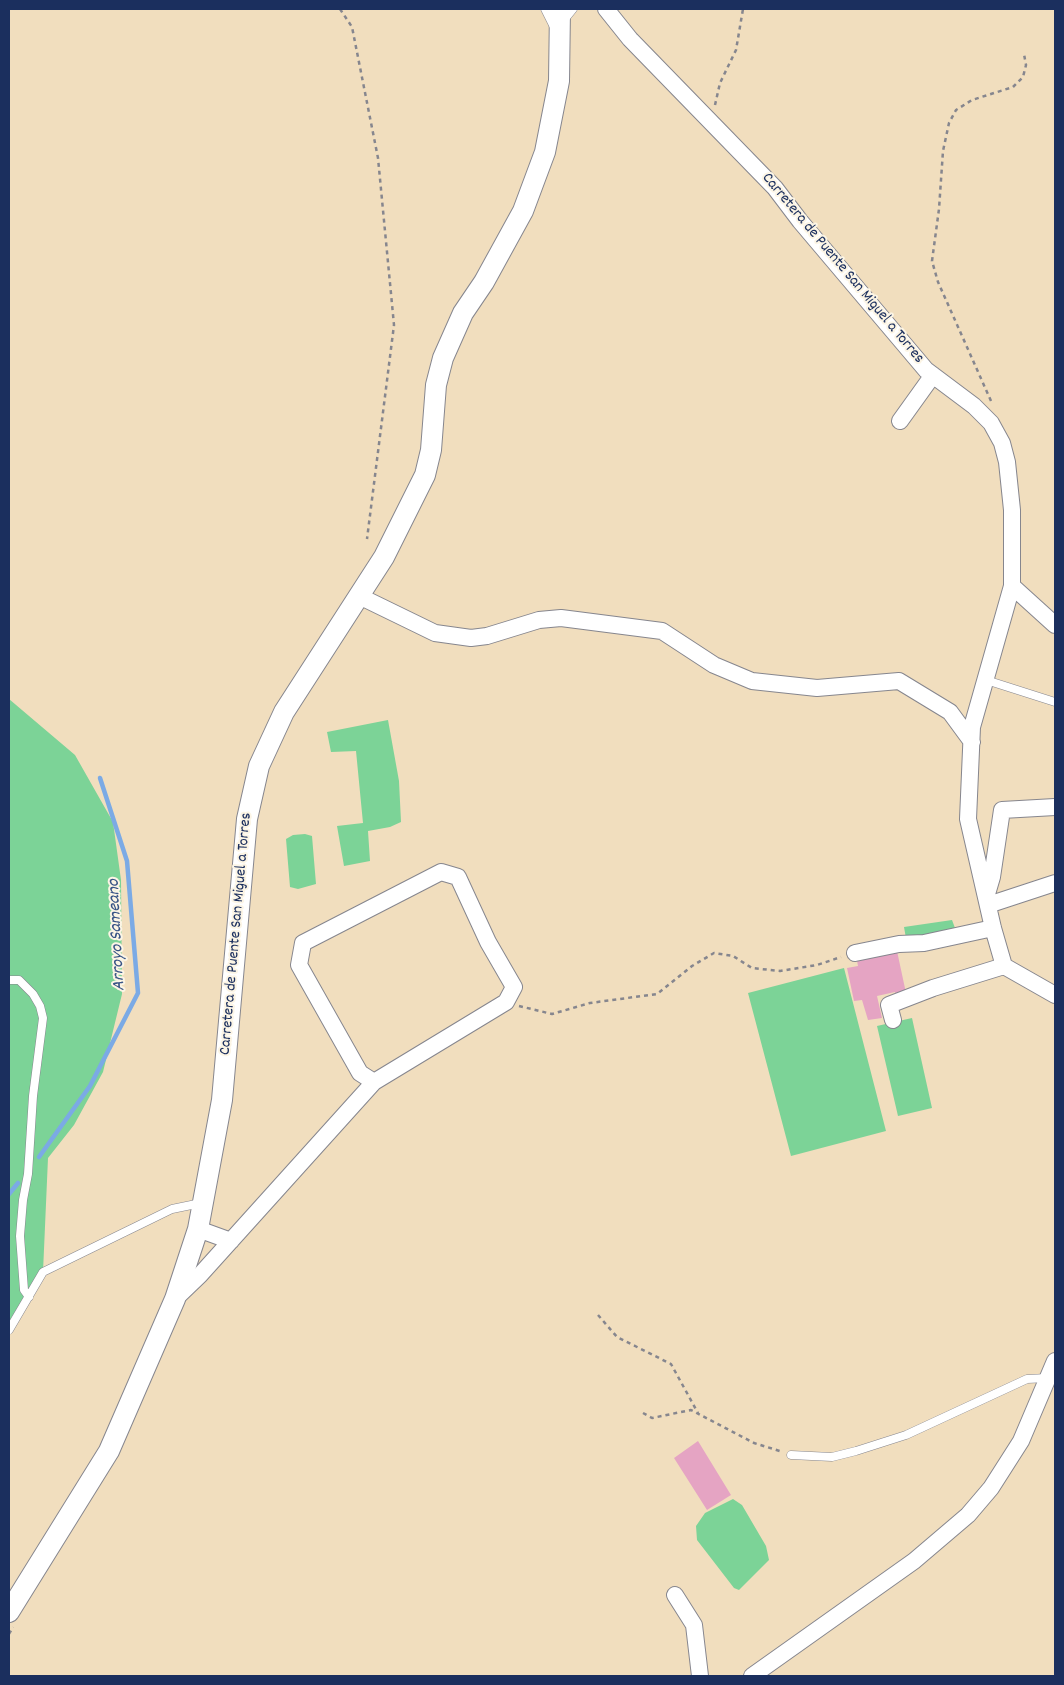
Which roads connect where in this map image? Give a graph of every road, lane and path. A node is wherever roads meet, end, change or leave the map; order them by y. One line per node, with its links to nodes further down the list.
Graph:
1 (340, 9): 12 (path)
2 (545, 9): 6 (lane, Carretera de Puente San Miguel a Torres)
3 (573, 9): 6 (lane)
4 (605, 9): 8 (street, Carretera de Puente San Miguel a Torres)
5 (743, 9): 8 (path)
6 (560, 26): 14 (street, Carretera de Puente San Miguel a Torres)
7 (1024, 54): 10 (path)
8 (710, 121): 9 (street, Carretera de Puente San Miguel a Torres)
9 (933, 375): 11 (street); 13 (street, Carretera de Puente San Miguel a Torres)
10 (994, 408)
11 (900, 421)
12 (367, 539)
13 (1012, 586): 15 (street); 16 (street, Carretera de Puente San Miguel a Torres)
14 (359, 596): 18 (street); 30 (street, Carretera de Puente San Miguel a Torres)
15 (1055, 624)
16 (986, 680): 17 (lane); 18 (street, Carretera de Puente San Miguel a Torres)
17 (1055, 702)
18 (972, 742): 21 (street, Carretera de Puente San Miguel a Torres)
19 (1055, 807): 21 (street)
20 (1055, 884): 21 (street)
21 (987, 901): 22 (street, Carretera de Puente San Miguel a Torres)
22 (993, 928): 23 (street); 24 (street, Carretera de Puente San Miguel a Torres)
23 (855, 953): 27 (path)
24 (1004, 966): 26 (street); 28 (street)
25 (9, 980): 33 (lane)
26 (1055, 995)
27 (506, 1002): 29 (street); 29 (street)
28 (894, 1020)
29 (374, 1082): 32 (street)
30 (202, 1203): 31 (street, Carretera de Puente San Miguel a Torres); 33 (lane)
31 (198, 1229): 32 (street); 34 (street, Carretera de Puente San Miguel a Torres)
32 (231, 1241): 34 (street)
33 (29, 1297): 36 (lane)
34 (175, 1300): 43 (street, Carretera de Puente San Miguel a Torres)
35 (598, 1315): 40 (path)
36 (9, 1330)
37 (1055, 1361): 38 (street)
38 (1048, 1378): 41 (lane); 44 (street)
39 (643, 1413): 40 (path)
40 (699, 1415): 41 (path)
41 (792, 1455)
42 (675, 1595): 45 (street)
43 (9, 1612)
44 (755, 1675)
45 (700, 1676)

